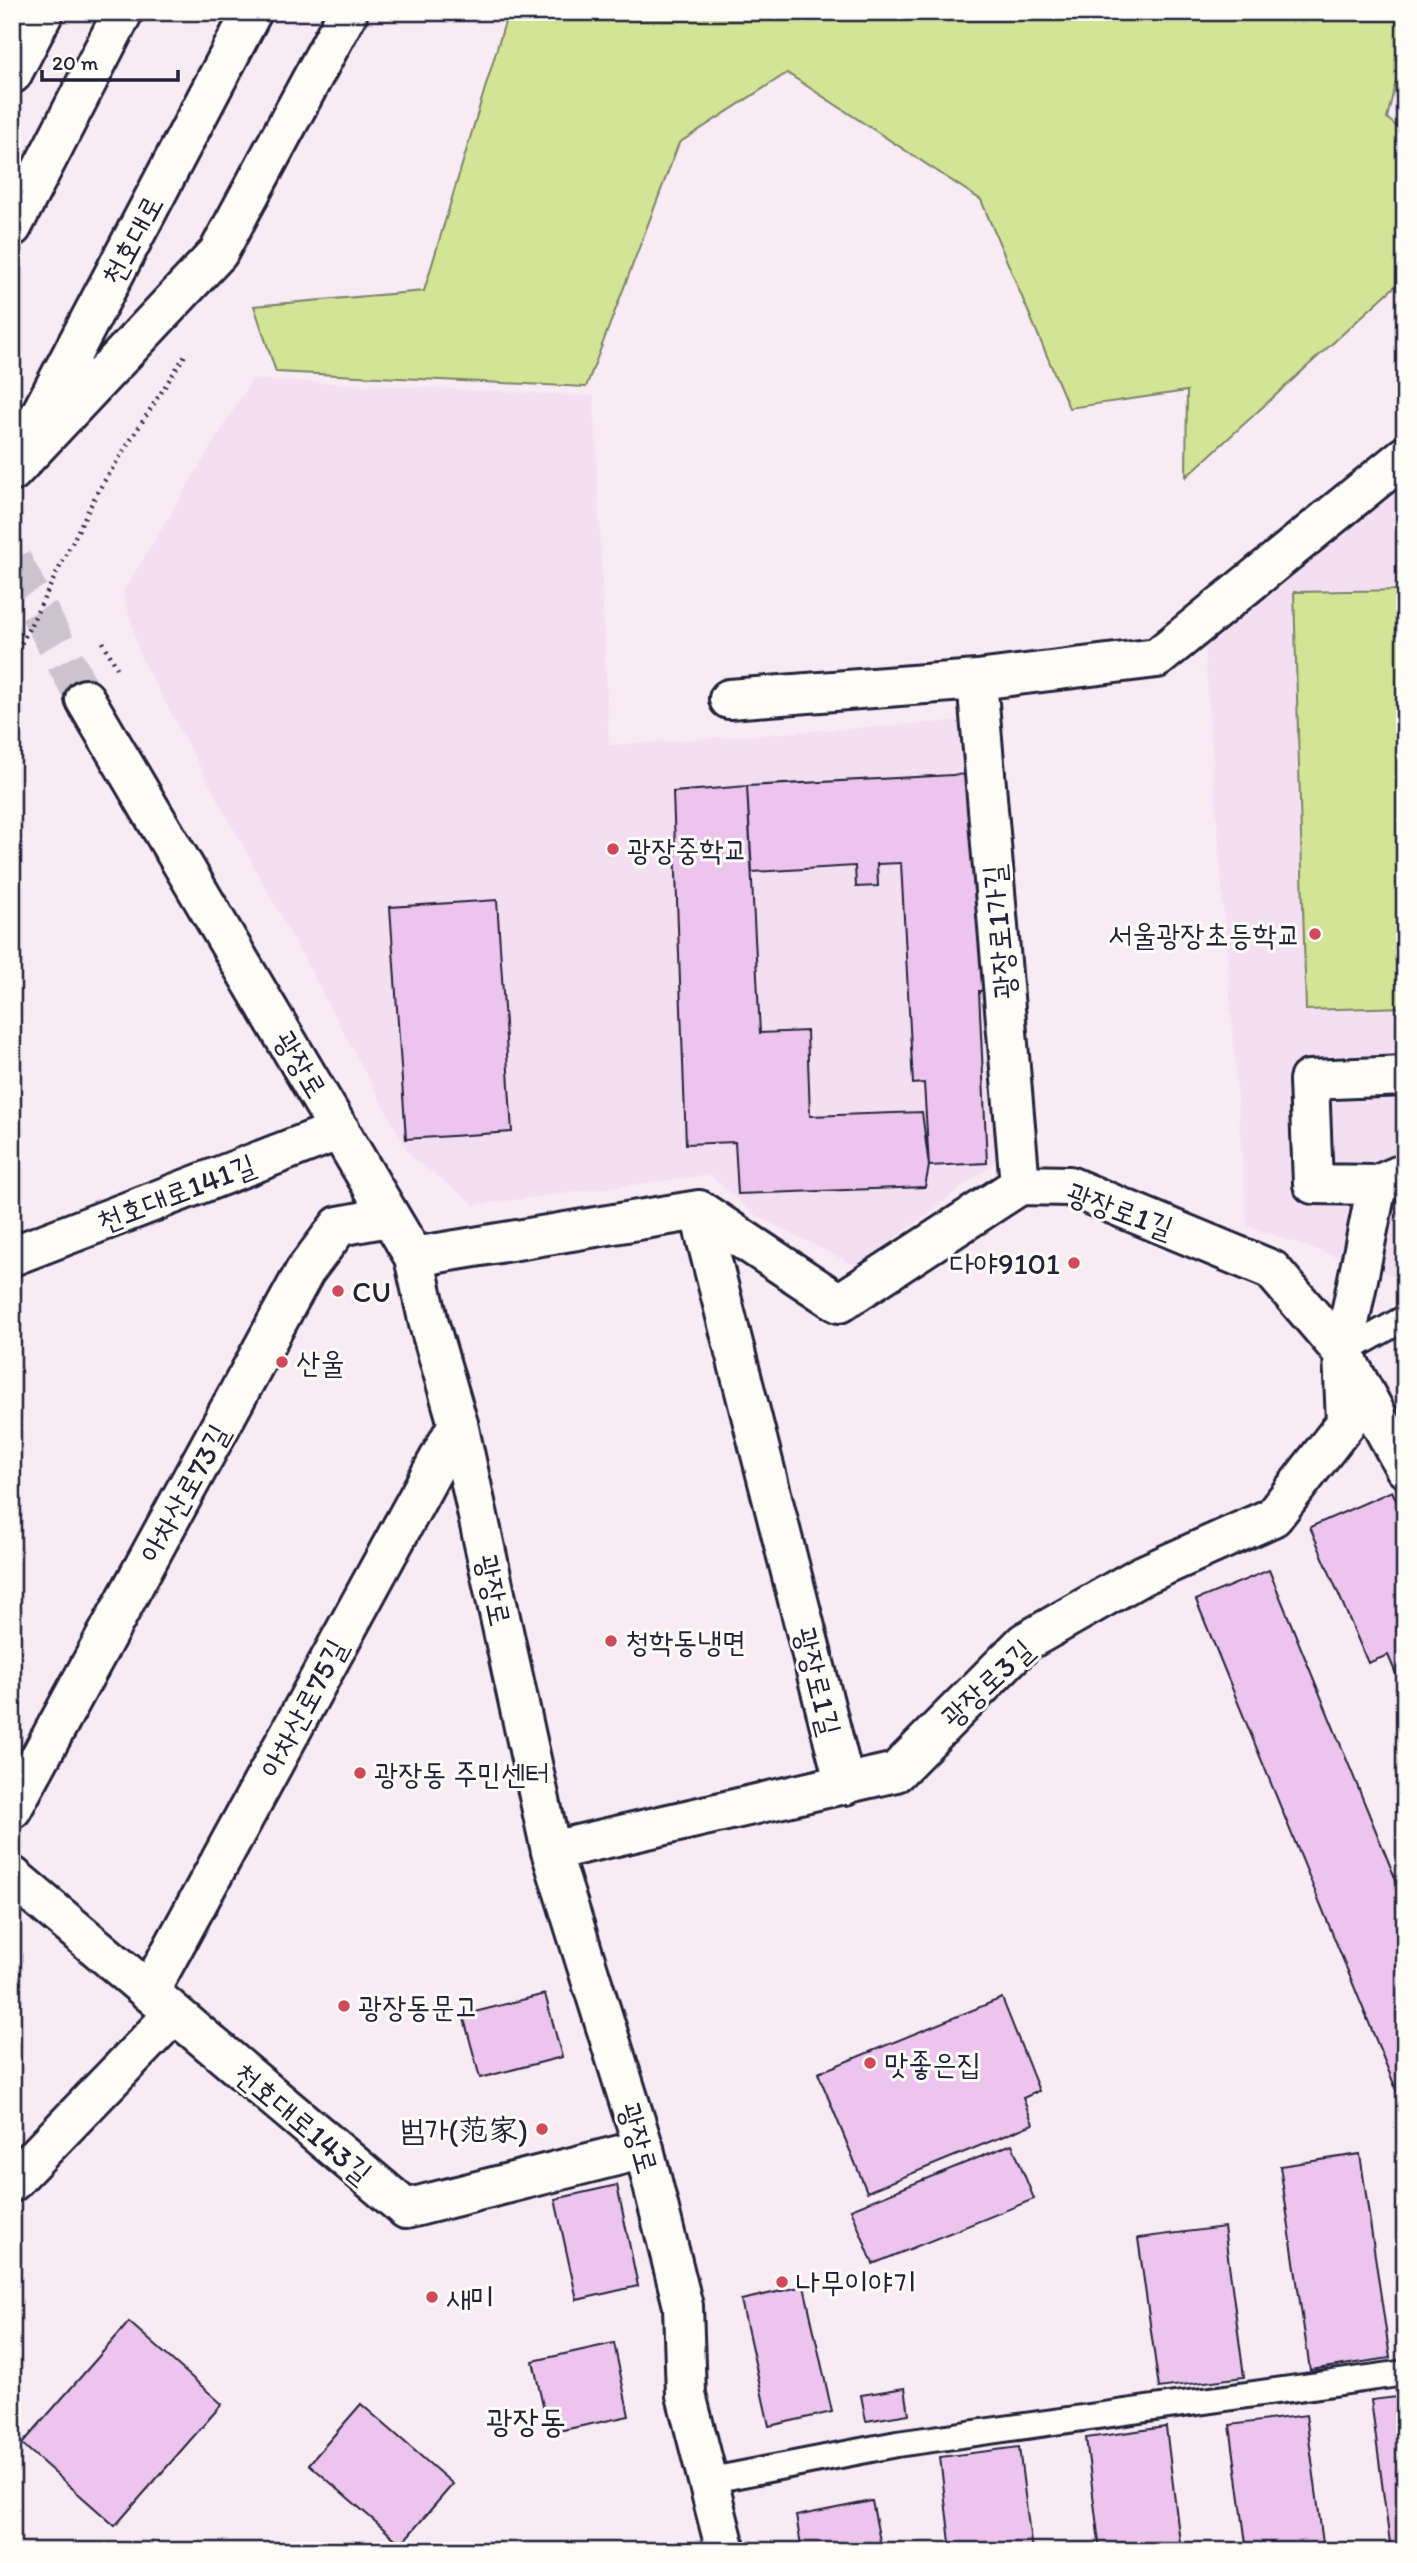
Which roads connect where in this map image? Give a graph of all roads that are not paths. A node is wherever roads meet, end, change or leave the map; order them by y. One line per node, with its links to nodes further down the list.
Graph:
1 (44, 12): 5 (street)
2 (123, 12): 6 (street)
3 (253, 12): 8 (street, 천호대로)
4 (348, 12): 8 (street)
5 (12, 74)
6 (12, 228)
7 (1405, 456): 9 (street)
8 (12, 469)
9 (977, 680): 11 (street); 15 (street, 광장로1가길)
10 (85, 699): 13 (street, 광장로)
11 (729, 699)
12 (1405, 1076): 14 (street)
13 (340, 1130): 17 (street, 광장로); 18 (street, 천호대로141길)
14 (1391, 1179): 21 (street, 광장로3길)
15 (1020, 1185): 16 (street); 21 (street, 광장로1길)
16 (699, 1210): 19 (street); 24 (street, 광장로1길)
17 (388, 1217): 19 (street, 광장로); 25 (street, 아차산로73길)
18 (12, 1256)
19 (414, 1257): 22 (street, 광장로)
20 (1405, 1318): 21 (lane)
21 (1343, 1353): 23 (street, 광장로1길); 24 (street, 광장로3길)
22 (458, 1424): 26 (street, 광장로); 28 (street, 아차산로75길)
23 (1405, 1468)
24 (845, 1785): 26 (street, 광장로3길)
25 (12, 1809)
26 (551, 1851): 29 (street, 광장로)
27 (12, 1876): 28 (street, 천호대로143길)
28 (162, 2003): 29 (street, 천호대로143길); 30 (street, 아차산로75길)
29 (644, 2149): 32 (street, 광장로)
30 (12, 2182)
31 (1405, 2374): 32 (lane)
32 (707, 2481): 33 (street, 광장로)
33 (726, 2551)

